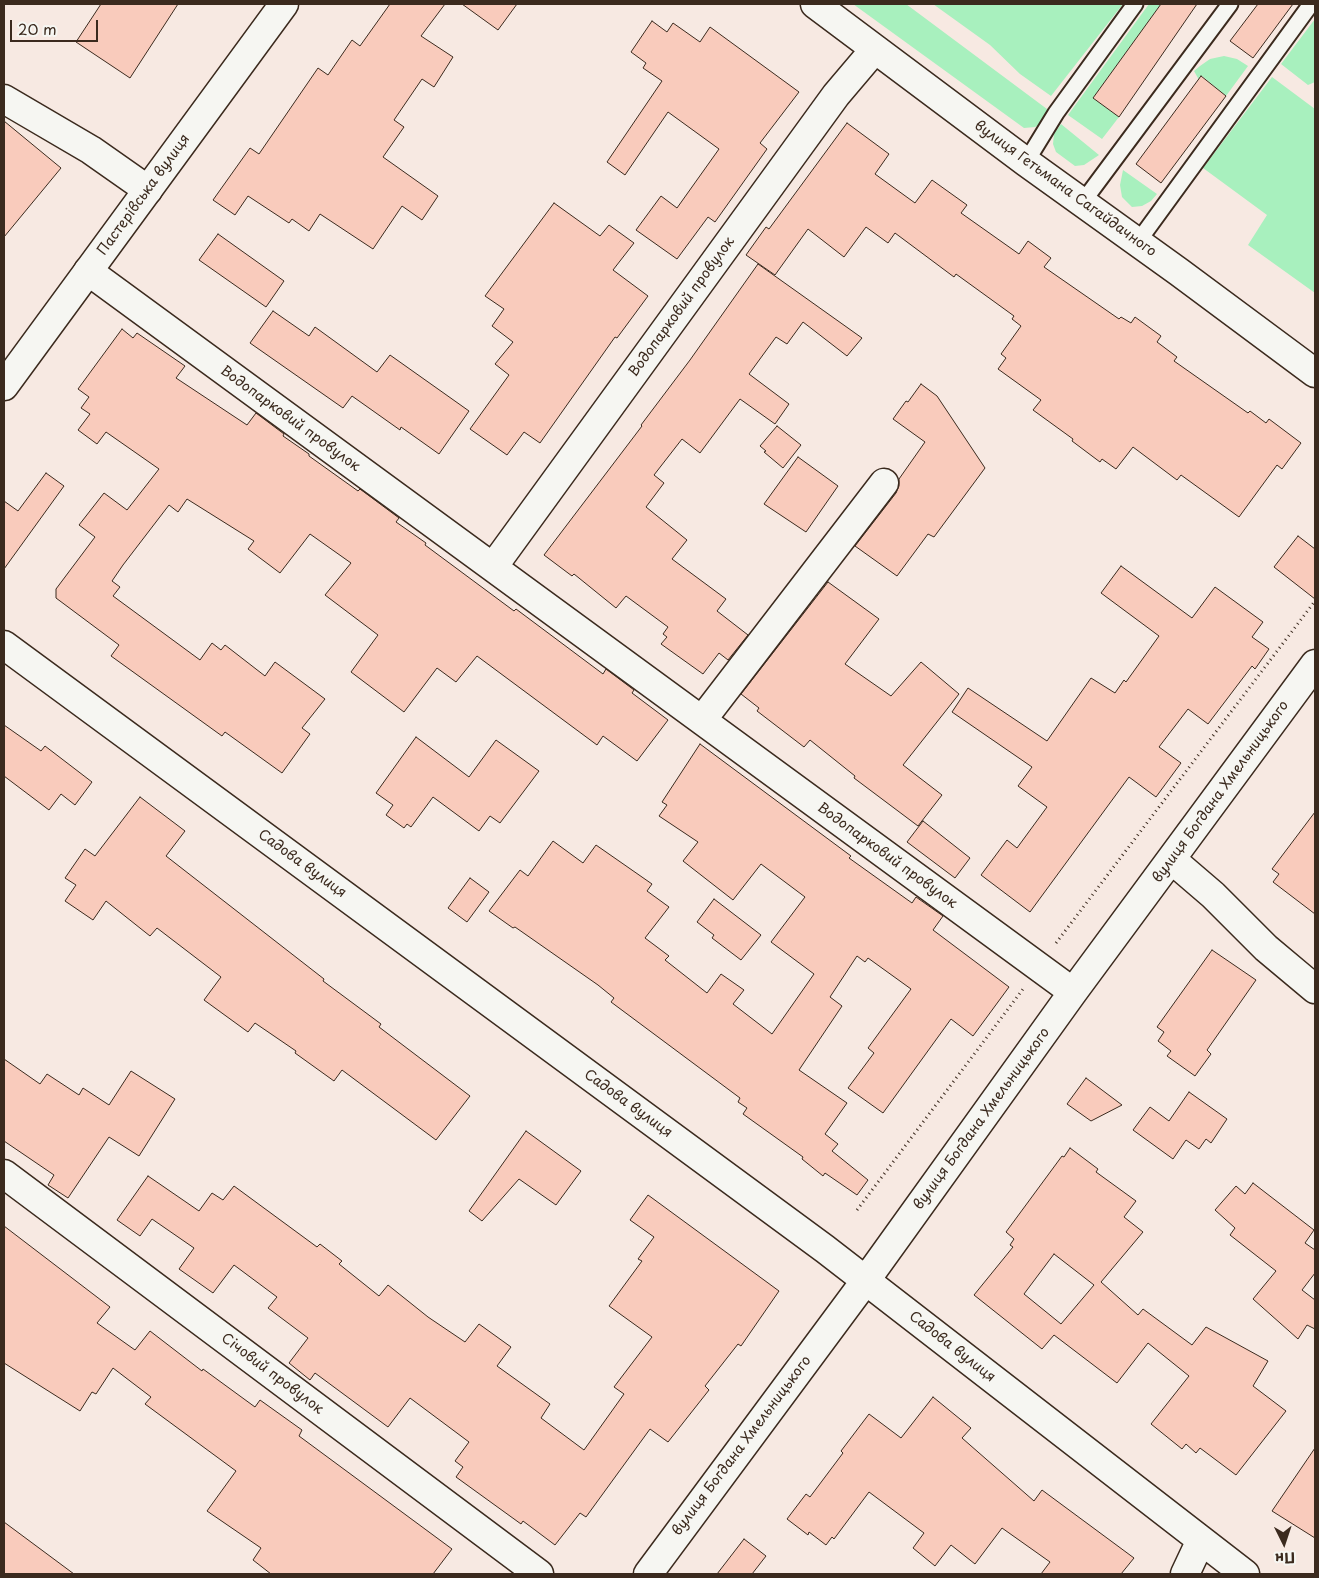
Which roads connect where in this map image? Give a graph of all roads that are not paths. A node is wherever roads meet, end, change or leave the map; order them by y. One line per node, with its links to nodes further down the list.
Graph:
1 (284, 4): 9 (street, Пастерівська вулиця)
2 (815, 4): 6 (street, вулиця Гетьмана Сагайдачного)
3 (1135, 4): 8 (lane)
4 (1230, 4): 10 (lane)
5 (1311, 4): 11 (lane)
6 (875, 48): 8 (street, вулиця Гетьмана Сагайдачного); 16 (street, Водопарковий провулок)
7 (4, 99): 9 (street)
8 (1026, 162): 10 (street, вулиця Гетьмана Сагайдачного)
9 (148, 190): 12 (street, Пастерівська вулиця)
10 (1082, 203): 11 (street, вулиця Гетьмана Сагайдачного)
11 (1137, 242): 13 (street, вулиця Гетьмана Сагайдачного)
12 (88, 271): 14 (street, Пастерівська вулиця); 16 (street, Водопарковий провулок)
13 (1315, 373)
14 (4, 386)
15 (884, 483): 19 (street)
16 (493, 567): 19 (street, Водопарковий провулок)
17 (4, 644): 24 (street, Садова вулиця)
18 (1315, 664): 20 (street, вулиця Богдана Хмельницького)
19 (702, 720): 22 (street, Водопарковий провулок)
20 (1171, 859): 21 (street); 22 (street, вулиця Богдана Хмельницького)
21 (1315, 989)
22 (1073, 992): 24 (street, вулиця Богдана Хмельницького)
23 (4, 1174): 26 (street, Січовий провулок)
24 (866, 1280): 25 (street, Садова вулиця); 27 (street, вулиця Богдана Хмельницького)
25 (1201, 1540): 28 (street); 29 (street, Садова вулиця)
26 (539, 1574)
27 (648, 1574)
28 (1185, 1574)
29 (1245, 1574)

